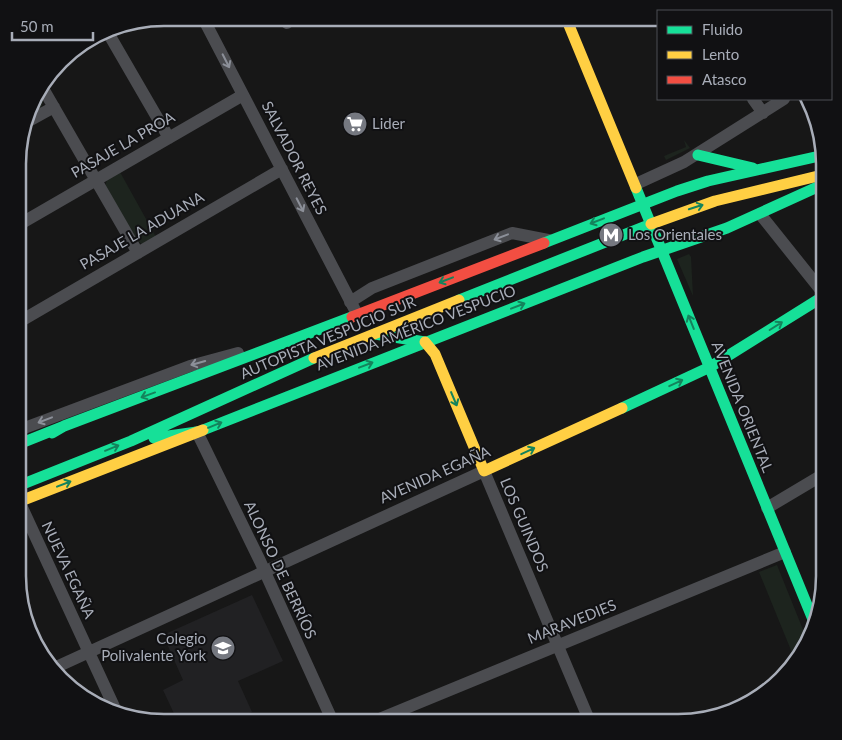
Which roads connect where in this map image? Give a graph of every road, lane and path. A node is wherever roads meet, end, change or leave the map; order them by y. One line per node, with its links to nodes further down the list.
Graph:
1 (207, 26): 5 (street, SALVADOR REYES, one-way to 5)
2 (570, 27): 18 (main road, AVENIDA ORIENTAL)
3 (112, 37): 11 (street)
4 (46, 93): 8 (street)
5 (243, 94): 11 (street, PASAJE LA PROA); 14 (street, SALVADOR REYES)
6 (754, 100): 9 (street)
7 (782, 100): 9 (street)
8 (54, 107): 10 (street); 17 (street)
9 (763, 113): 12 (street)
10 (35, 118)
11 (169, 138): 17 (street, PASAJE LA PROA)
12 (698, 155): 15 (main road); 18 (street)
13 (815, 157): 15 (main road)
14 (282, 169): 26 (street, PASAJE LA ADUANA); 29 (street, SALVADOR REYES, one-way to 29)
15 (762, 170): 20 (main road)
16 (815, 177): 23 (main road, one-way to 16)
17 (96, 180): 22 (street, PASAJE LA PROA); 26 (street)
18 (636, 184): 20 (main road, AVENIDA ORIENTAL)
19 (815, 188): 21 (main road, AVENIDA AMÉRICO VESPUCIO)
20 (643, 204): 23 (main road, AVENIDA ORIENTAL); 24 (main road, one-way to 24)
21 (760, 214): 25 (main road, AVENIDA AMÉRICO VESPUCIO); 27 (street)
22 (26, 220)
23 (651, 224): 25 (main road, AVENIDA ORIENTAL); 32 (main road, AUTOPISTA VESPUCIO SUR)
24 (548, 240): 29 (street, one-way to 29); 30 (main road, one-way to 30)
25 (661, 251): 33 (main road, AVENIDA AMÉRICO VESPUCIO, one-way to 25); 35 (main road, AVENIDA ORIENTAL, one-way to 25)
26 (138, 253): 31 (street, PASAJE LA ADUANA)
27 (815, 284)
28 (815, 301): 35 (main road, AVENIDA EGAÑA, one-way to 28)
29 (350, 302): 30 (street, SALVADOR REYES)
30 (357, 314): 34 (main road)
31 (26, 318)
32 (374, 334): 33 (main road); 40 (main road, AUTOPISTA VESPUCIO SUR)
33 (425, 342): 38 (main road, AVENIDA AMÉRICO VESPUCIO, one-way to 33); 42 (main road, LOS GUINDOS, one-way to 42)
34 (279, 345): 36 (main road, one-way to 36); 37 (street, one-way to 37)
35 (710, 368): 42 (main road, AVENIDA EGAÑA, one-way to 35); 46 (main road, AVENIDA ORIENTAL)
36 (64, 426): 39 (main road); 41 (main road)
37 (27, 427)
38 (197, 432): 40 (main road); 45 (main road, AVENIDA AMÉRICO VESPUCIO, one-way to 38); 49 (street, ALONSO DE BERRÍOS)
39 (27, 441)
40 (131, 441): 44 (main road, AUTOPISTA VESPUCIO SUR, one-way to 40)
41 (27, 447)
42 (484, 471): 49 (street, AVENIDA EGAÑA); 51 (street, LOS GUINDOS)
43 (816, 479): 46 (street)
44 (27, 483)
45 (27, 499)
46 (767, 508): 48 (main road, AVENIDA ORIENTAL)
47 (27, 519): 52 (street, NUEVA EGAÑA)
48 (785, 552): 50 (main road, AVENIDA ORIENTAL); 51 (street, MARAVEDIES)
49 (264, 571): 52 (street, AVENIDA EGAÑA); 56 (street, ALONSO DE BERRÍOS)
50 (810, 613)
51 (558, 646): 55 (street, LOS GUINDOS); 57 (street, MARAVEDIES)
52 (88, 652): 53 (street, AVENIDA EGAÑA); 54 (street, NUEVA EGAÑA)
53 (59, 666)
54 (112, 704)
55 (586, 713)
56 (329, 714)
57 (393, 714)

